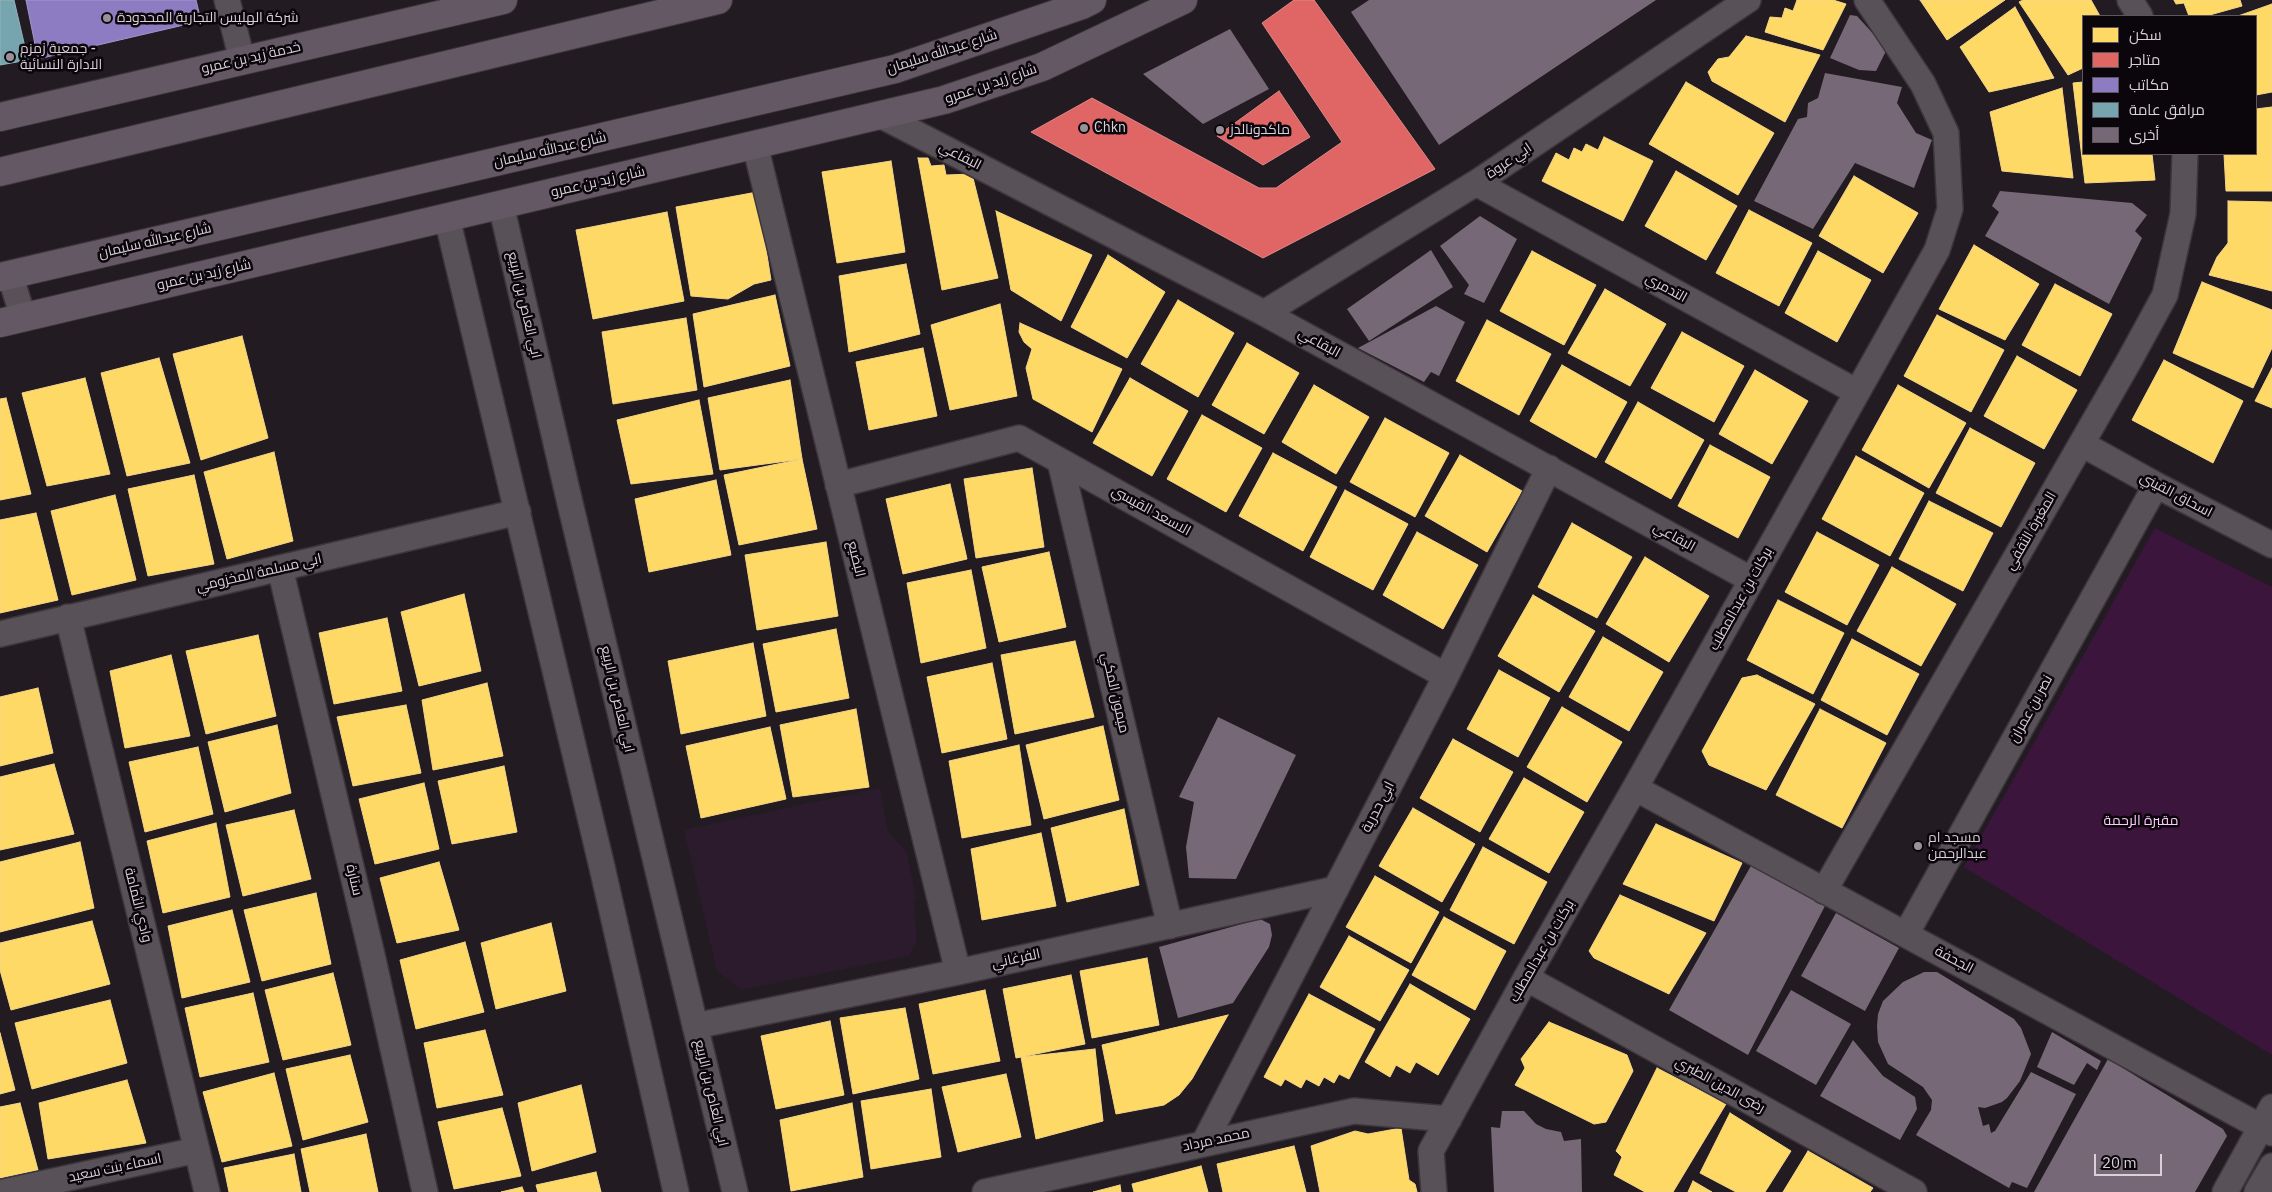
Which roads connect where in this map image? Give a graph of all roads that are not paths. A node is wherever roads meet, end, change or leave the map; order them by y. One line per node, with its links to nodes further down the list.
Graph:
1 (226, 0): 11 (street)
2 (503, 0): 9 (main road, خدمة زيد بن عمرو)
3 (718, 0): 16 (main road)
4 (1092, 0): 20 (main road, شارع عبدالله سليمان)
5 (1182, 0): 12 (main road, شارع زيد بن عمرو)
6 (1748, 0): 17 (street, ابي عروة)
7 (1866, 0): 23 (street, بركات بن عبدالمطلب)
8 (2130, 0): 10 (street)
9 (438, 7): 11 (main road, خدمة زيد بن عمرو)
10 (2139, 15)
11 (242, 60): 13 (main road, خدمة زيد بن عمرو)
12 (880, 115): 14 (main road, شارع زيد بن عمرو); 21 (street, البقاعي)
13 (0, 117)
14 (755, 145): 18 (main road, شارع زيد بن عمرو); 27 (street, البضيع)
15 (2185, 155): 24 (street, المغيرة الثقفي)
16 (0, 172)
17 (1476, 183): 21 (street, ابي عروة); 23 (street, التدمري)
18 (502, 205): 19 (main road, شارع زيد بن عمرو); 43 (street, ابي العاص بن الربيع)
19 (448, 218): 22 (main road, شارع زيد بن عمرو); 29 (street)
20 (5, 276): 22 (street)
21 (1264, 312): 26 (street, البقاعي)
22 (12, 320)
23 (1857, 392): 32 (street, بركات بن عبدالمطلب)
24 (2082, 444): 28 (street, اسحاق القيني); 38 (street, المغيرة الثقفي)
25 (1060, 461): 27 (street, الاسعد القيسي); 35 (street, الاسعد القيسي); 39 (street, ميمون المكي)
26 (1549, 468): 32 (street, البقاعي); 35 (street, ابي حدرية)
27 (838, 485): 41 (street, البضيع)
28 (2156, 485): 30 (street, اسحاق القيني); 40 (street, نصر بن عمران)
29 (518, 512): 31 (street, ابي مسلمة المخزومي); 52 (street)
30 (2272, 545)
31 (280, 568): 33 (street, ابي مسلمة المخزومي); 51 (street, ستارة)
32 (1752, 580): 36 (street, بركات بن عبدالمطلب)
33 (68, 617): 34 (street, ابي مسلمة المخزومي); 47 (street, وادي الثمامة)
34 (0, 634)
35 (1446, 676): 37 (street, ابي حدرية)
36 (1635, 788): 38 (street, الجحفة); 42 (street, بركات بن عبدالمطلب)
37 (1336, 890): 39 (street, الفرغاني); 46 (street, ابي حدرية)
38 (1824, 891): 40 (street, الجحفة)
39 (1170, 926): 41 (street, الفرغاني)
40 (1906, 934): 45 (street, الجحفة)
41 (958, 972): 43 (street, الفرغاني)
42 (1526, 978): 44 (street, بركات بن عبدالمطلب); 56 (street, رضى الدين الطبري)
43 (695, 1026): 53 (street, ابي العاص بن الربيع)
44 (1449, 1119): 46 (street, محمد مرداد); 55 (street, بركات بن عبدالمطلب)
45 (2268, 1122): 57 (street)
46 (1204, 1143): 54 (street, محمد مرداد)
47 (197, 1150): 49 (street, اسماء بنت سعيد); 50 (street, وادي الثمامة)
48 (2272, 1166): 58 (street)
49 (4, 1192)
50 (207, 1192)
51 (425, 1192)
52 (676, 1192)
53 (735, 1192)
54 (985, 1192)
55 (1434, 1192)
56 (1914, 1192)
57 (2226, 1192)
58 (2257, 1192)

